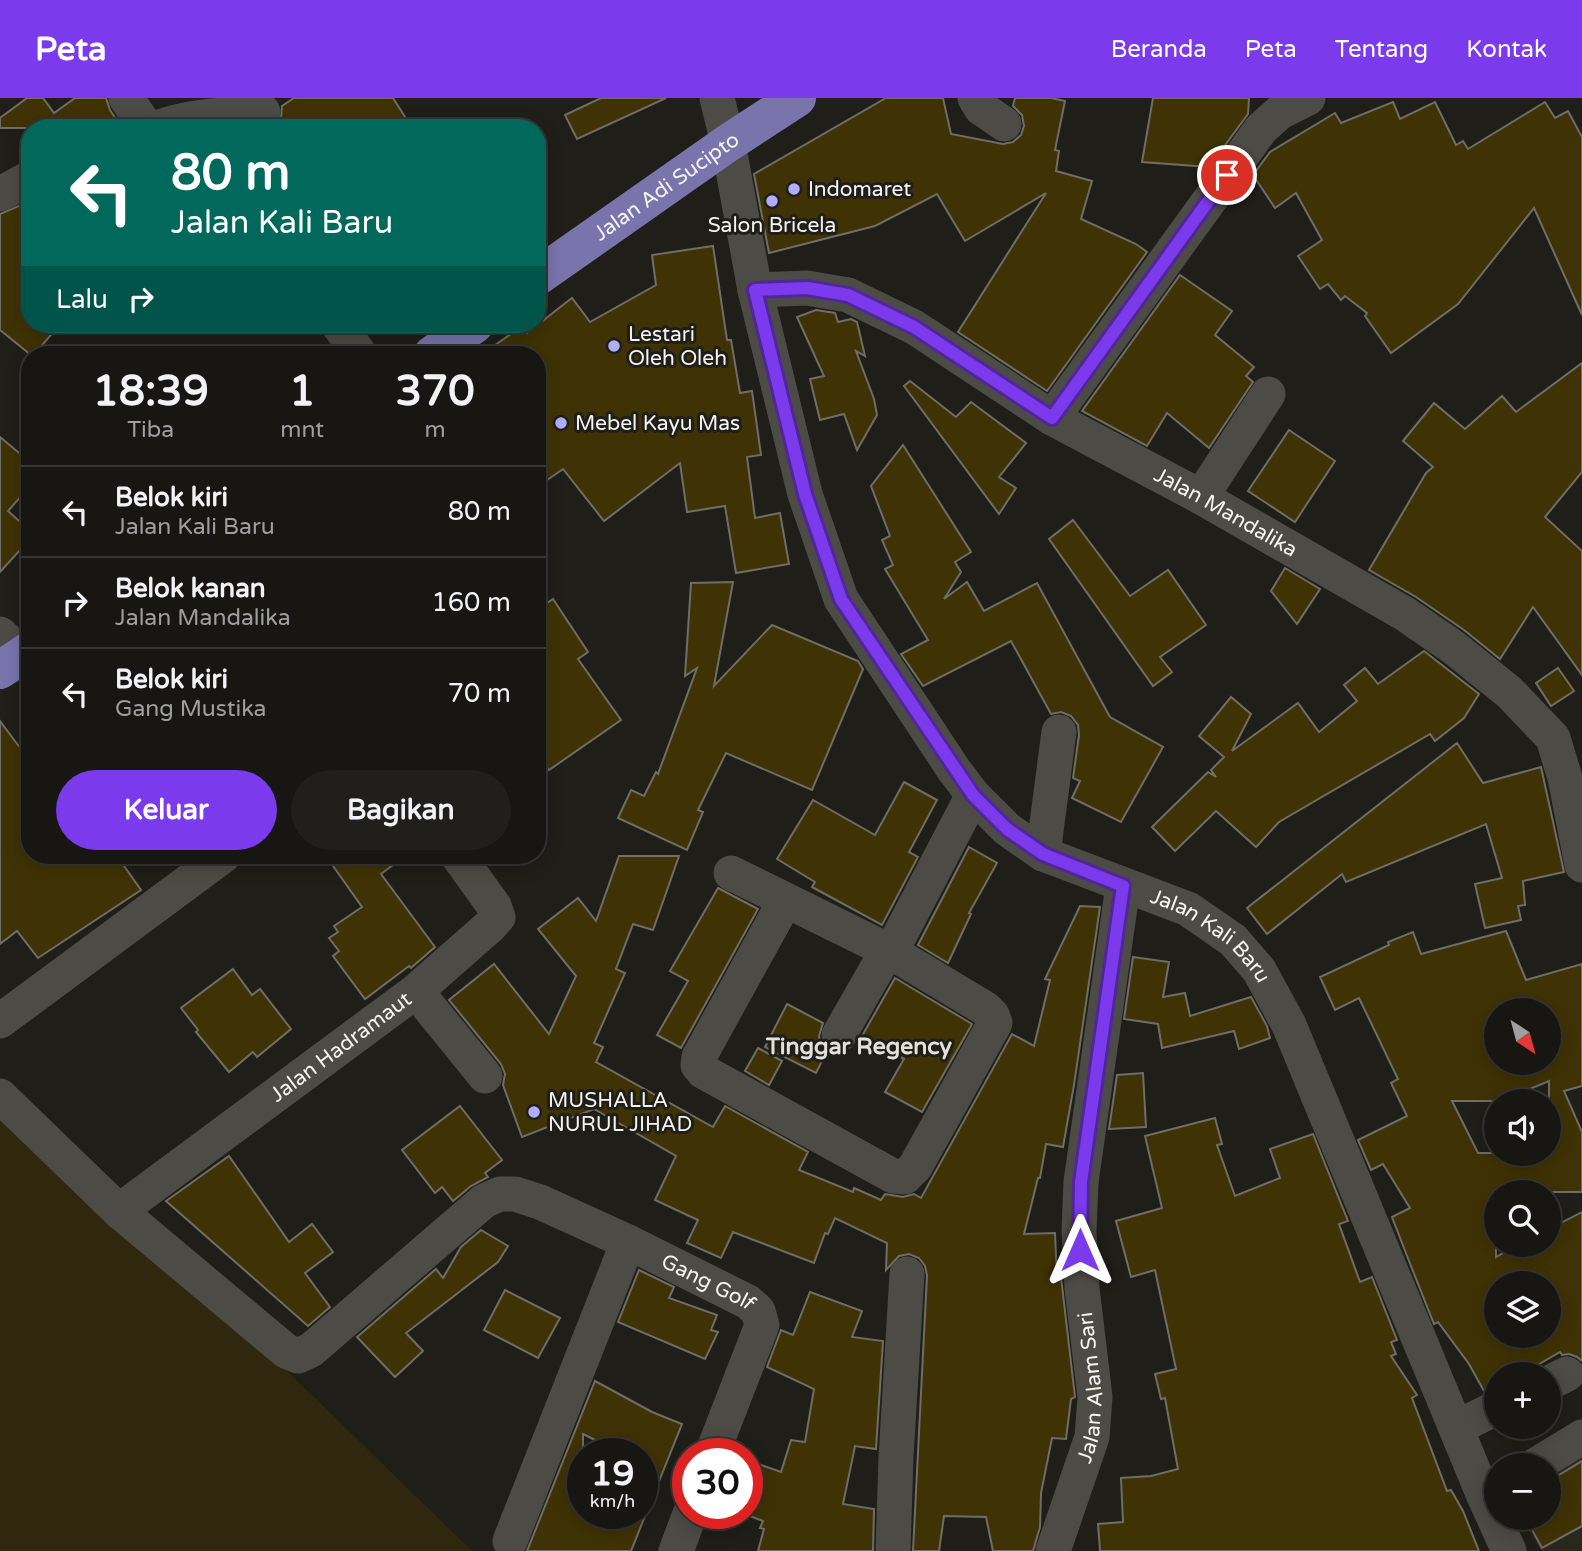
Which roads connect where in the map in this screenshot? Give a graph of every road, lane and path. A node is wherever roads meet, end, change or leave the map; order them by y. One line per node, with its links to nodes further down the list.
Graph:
1 (126, 98): 7 (street)
2 (717, 98): 10 (street, Jalan Kali Baru)
3 (797, 98): 10 (highway, Jalan Adi Sucipto)
4 (975, 98): 9 (street)
5 (1308, 98): 18 (street)
6 (270, 113): 8 (street)
7 (141, 119)
8 (196, 119)
9 (1004, 124)
10 (728, 143): 13 (highway, Jalan Adi Sucipto); 14 (street, Jalan Kali Baru)
11 (21, 183): 12 (street)
12 (0, 194)
13 (546, 271)
14 (755, 290): 18 (street, Jalan Mandalika); 22 (street, Jalan Kali Baru)
15 (463, 333): 16 (highway)
16 (444, 346)
17 (1268, 394): 19 (street)
18 (1052, 418): 19 (street, Jalan Mandalika)
19 (1201, 497): 21 (street, Jalan Mandalika)
20 (1059, 732): 23 (street)
21 (1568, 734): 26 (street, Jalan Mandalika)
22 (973, 795): 23 (street, Jalan Kali Baru); 30 (street)
23 (1043, 854): 28 (street, Jalan Kali Baru)
24 (212, 864): 32 (street)
25 (464, 864): 31 (street, Jalan Hadramaut)
26 (1582, 865)
27 (731, 873): 29 (street)
28 (1123, 886): 40 (street, Jalan Kali Baru); 50 (street, Jalan Alam Sari)
29 (785, 901): 30 (street); 30 (street)
30 (889, 952): 33 (street)
31 (416, 990): 34 (street); 36 (street, Jalan Hadramaut)
32 (0, 1021)
33 (839, 1035)
34 (485, 1076)
35 (0, 1096): 36 (street)
36 (119, 1211): 37 (street, Gang Golf)
37 (628, 1242): 42 (street, Gang Golf); 47 (street)
38 (907, 1274): 49 (street)
39 (1484, 1414): 40 (street)
40 (1456, 1428): 44 (street, Jalan Kali Baru)
41 (1582, 1437): 43 (street)
42 (718, 1438)
43 (1556, 1453)
44 (1484, 1481)
45 (684, 1529): 48 (street)
46 (1502, 1530): 51 (street, Jalan Kali Baru)
47 (510, 1541)
48 (676, 1551)
49 (893, 1551)
50 (1053, 1551)
51 (1509, 1551)

